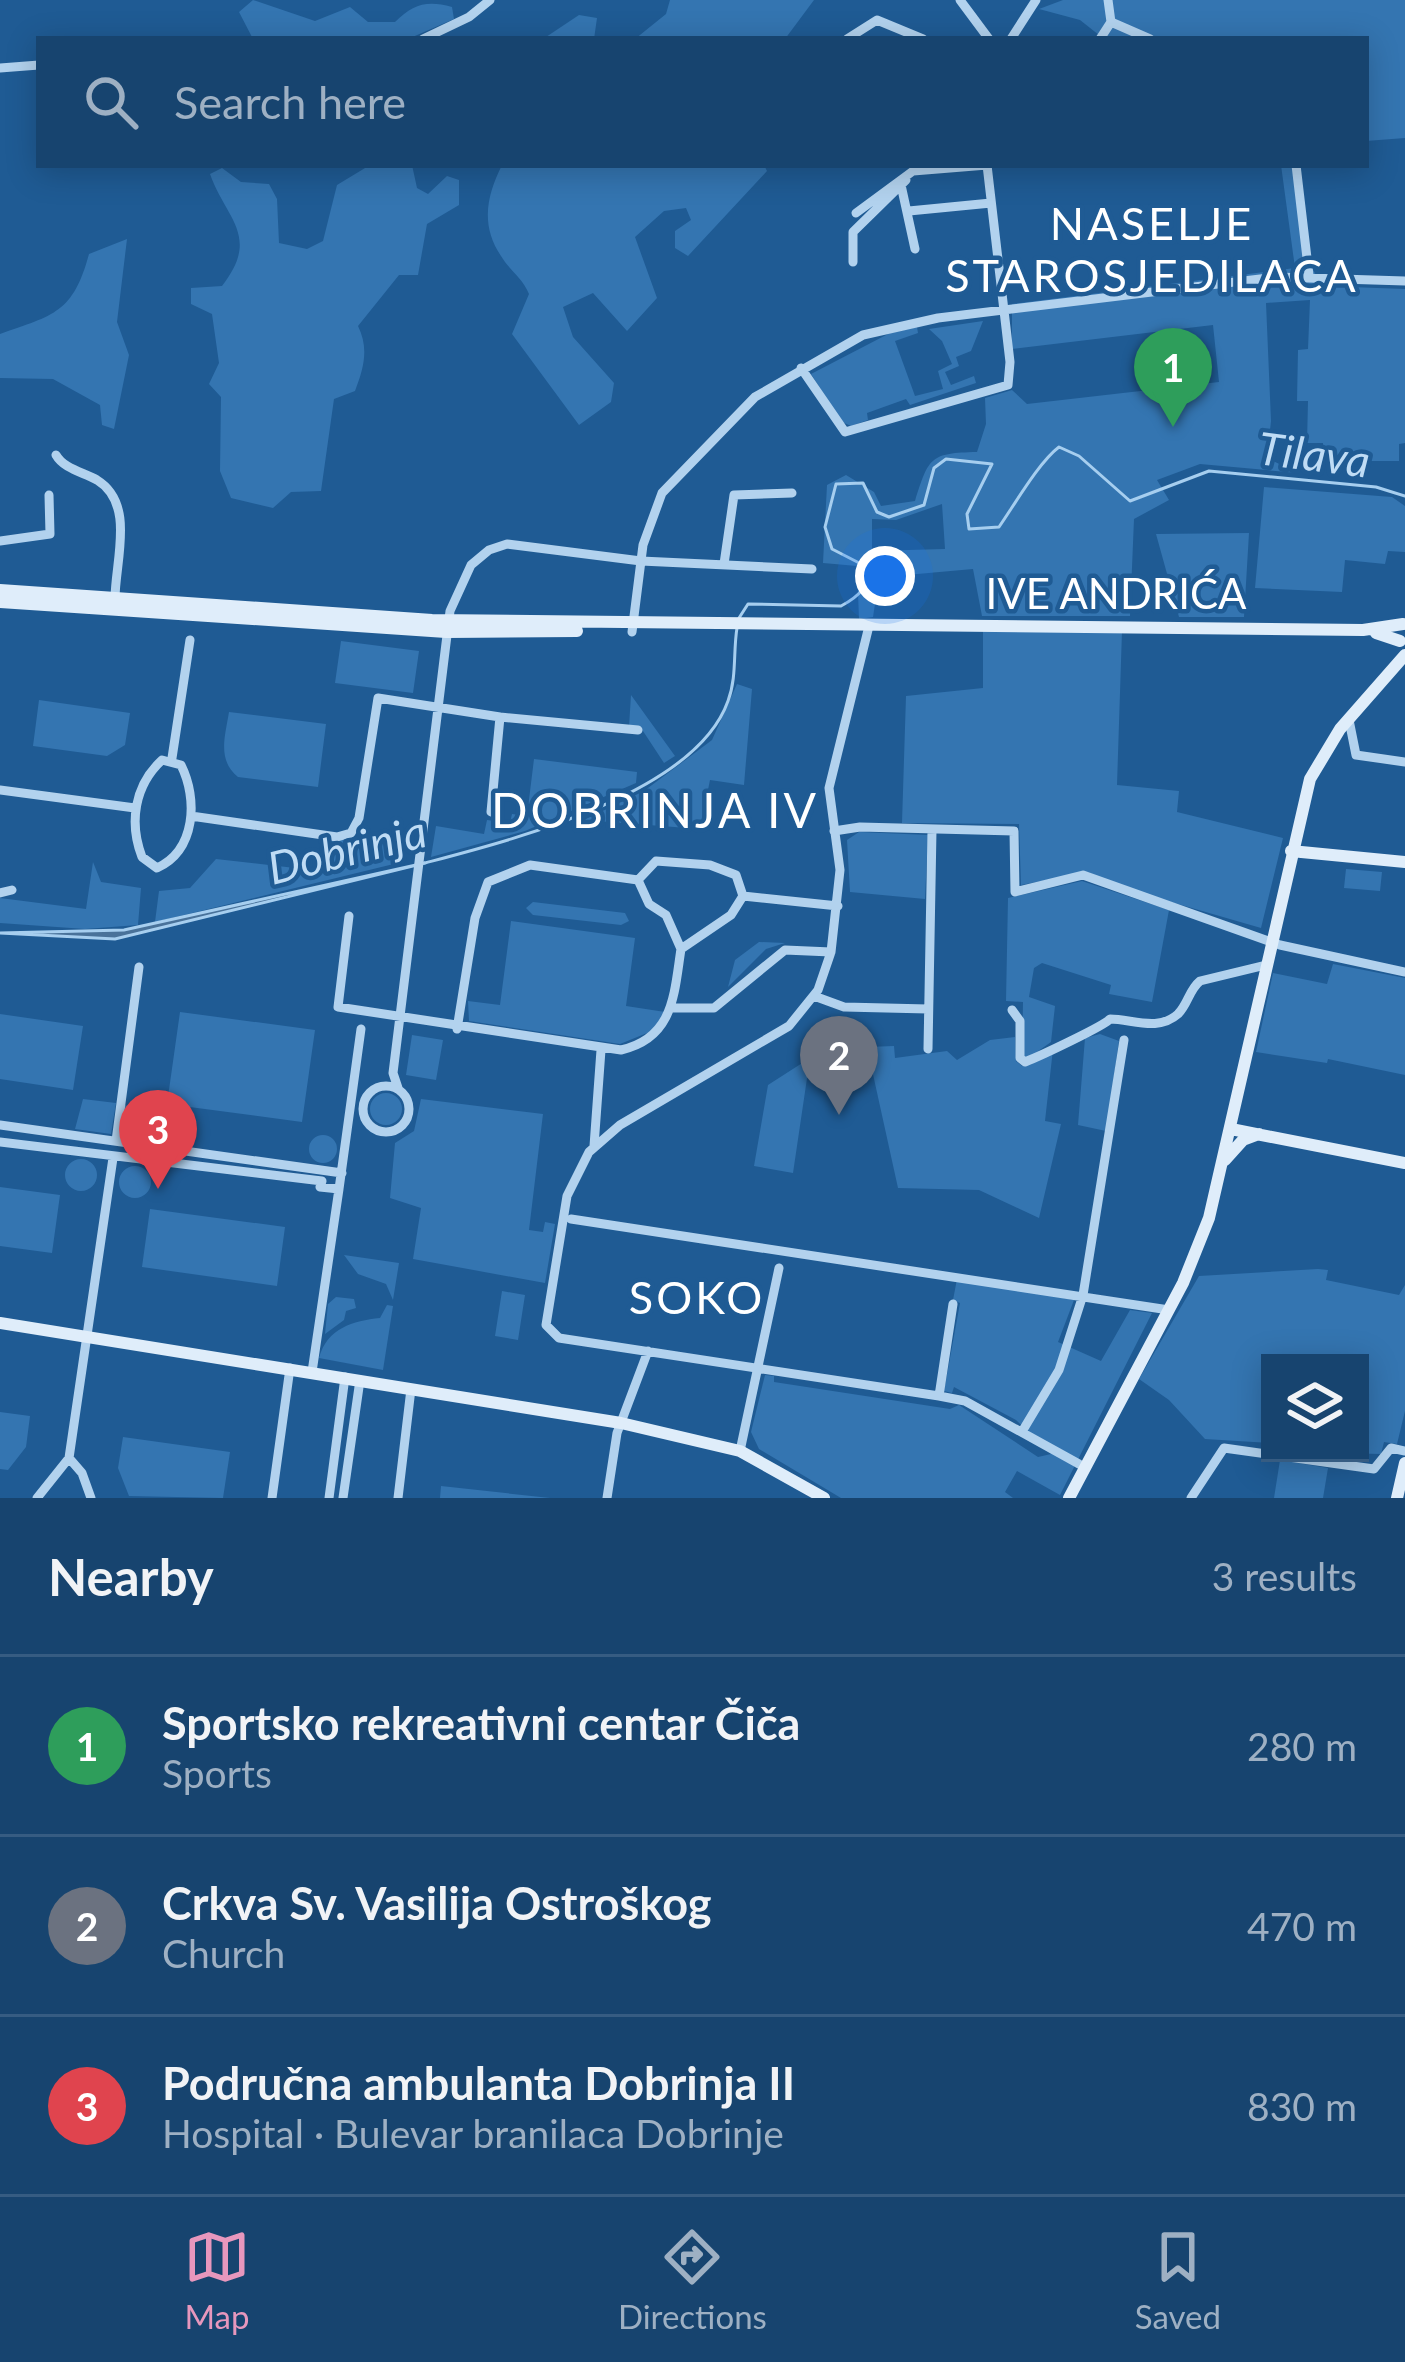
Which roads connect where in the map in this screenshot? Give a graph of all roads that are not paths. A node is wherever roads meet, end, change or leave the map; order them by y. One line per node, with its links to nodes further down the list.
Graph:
1 (490, 0): 6 (street)
2 (960, 0): 9 (street)
3 (1036, 0): 10 (street)
4 (1108, 0): 5 (street)
5 (1111, 22): 11 (street); 12 (street)
6 (429, 36)
7 (852, 36): 8 (street)
8 (916, 36)
9 (987, 36)
10 (1014, 36)
11 (1102, 36)
12 (1143, 36)
13 (36, 64): 14 (street)
14 (0, 68)
15 (918, 168): 18 (street); 21 (street)
16 (987, 168): 19 (street)
17 (1296, 168): 24 (street)
18 (902, 185): 20 (street); 23 (street)
19 (991, 203): 20 (street); 26 (street)
20 (909, 211): 22 (street)
21 (856, 214)
22 (915, 249)
23 (853, 262)
24 (1309, 275): 25 (street); 26 (street)
25 (1405, 281)
26 (1004, 311): 27 (street); 27 (street)
27 (802, 368): 32 (street)
28 (56, 455): 36 (street)
29 (792, 493): 33 (street)
30 (49, 495): 31 (street)
31 (0, 542)
32 (641, 562): 33 (street); 39 (street); 41 (street)
33 (724, 564): 34 (street)
34 (812, 569)
35 (0, 590): 36 (main road)
36 (115, 599): 39 (main road)
37 (0, 602): 39 (main road)
38 (1404, 623): 42 (main road, IVE ANDRIĆA); 44 (main road)
39 (447, 626): 41 (main road, IVE ANDRIĆA); 45 (street)
40 (869, 626): 41 (main road, IVE ANDRIĆA); 42 (main road, IVE ANDRIĆA); 56 (street)
41 (632, 628)
42 (1363, 630): 44 (main road, IVE ANDRIĆA)
43 (190, 640): 49 (street)
44 (1403, 646): 47 (main road)
45 (436, 708): 46 (street); 54 (street); 73 (street)
46 (500, 717): 48 (street); 53 (street)
47 (1348, 720): 50 (street); 57 (main road)
48 (638, 730)
49 (172, 758): 52 (street); 54 (street)
50 (1405, 762)
51 (0, 790): 52 (street)
52 (135, 808): 54 (street)
53 (491, 812)
54 (191, 816)
55 (932, 830): 56 (street); 63 (street); 71 (street)
56 (834, 831): 61 (street)
57 (1291, 851): 58 (main road); 63 (main road)
58 (1405, 862)
59 (638, 880): 60 (street); 64 (street); 75 (street)
60 (743, 896): 61 (street); 64 (street)
61 (838, 906): 65 (street)
62 (349, 916): 73 (street)
63 (1270, 940): 66 (main road); 68 (street)
64 (681, 950): 70 (street)
65 (831, 952): 69 (street); 70 (street)
66 (1267, 965): 72 (street); 83 (main road)
67 (139, 967): 88 (street)
68 (1405, 972)
69 (814, 996): 71 (street); 90 (street)
70 (672, 1008): 78 (street)
71 (928, 1009): 77 (street)
72 (1012, 1010)
73 (400, 1018): 75 (street); 79 (street)
74 (361, 1028): 86 (street)
75 (457, 1029): 78 (street)
76 (1124, 1040): 98 (street)
77 (928, 1049)
78 (601, 1050): 90 (street)
79 (393, 1073): 80 (street); 81 (street)
80 (384, 1086): 81 (street); 82 (street)
81 (398, 1088): 85 (street)
82 (364, 1113): 85 (street); 86 (street)
83 (1232, 1123): 87 (main road); 92 (main road)
84 (0, 1125): 88 (street)
85 (374, 1128): 86 (street)
86 (350, 1132): 94 (street)
87 (1264, 1132): 92 (main road); 93 (main road)
88 (116, 1141): 94 (street)
89 (0, 1142): 91 (street)
90 (594, 1146): 103 (street)
91 (113, 1157): 95 (street); 102 (street)
92 (1224, 1161): 100 (main road)
93 (1405, 1162)
94 (342, 1172): 95 (street)
95 (339, 1189): 106 (street)
96 (572, 1219): 98 (street)
97 (779, 1268): 104 (street)
98 (1083, 1294): 100 (street); 112 (street)
99 (953, 1304): 110 (street)
100 (1169, 1310): 126 (main road)
101 (0, 1323): 102 (main road)
102 (85, 1335): 105 (main road); 115 (street)
103 (649, 1352): 104 (street); 111 (street)
104 (758, 1366): 110 (street); 113 (street)
105 (290, 1368): 106 (main road); 120 (street)
106 (312, 1372): 107 (main road)
107 (345, 1377): 108 (main road); 121 (street)
108 (361, 1380): 109 (main road); 122 (street)
109 (411, 1389): 111 (main road); 123 (street)
110 (939, 1396): 112 (street)
111 (621, 1423): 113 (main road); 124 (street)
112 (1023, 1430): 117 (street)
113 (740, 1450): 125 (main road)
114 (1405, 1450): 127 (street)
115 (69, 1458): 118 (street); 119 (street)
116 (1405, 1463): 128 (main road)
117 (1079, 1464)
118 (37, 1498)
119 (91, 1498)
120 (272, 1498)
121 (329, 1498)
122 (343, 1498)
123 (398, 1498)
124 (607, 1498)
125 (824, 1498)
126 (1069, 1498)
127 (1191, 1498)
128 (1397, 1498)

